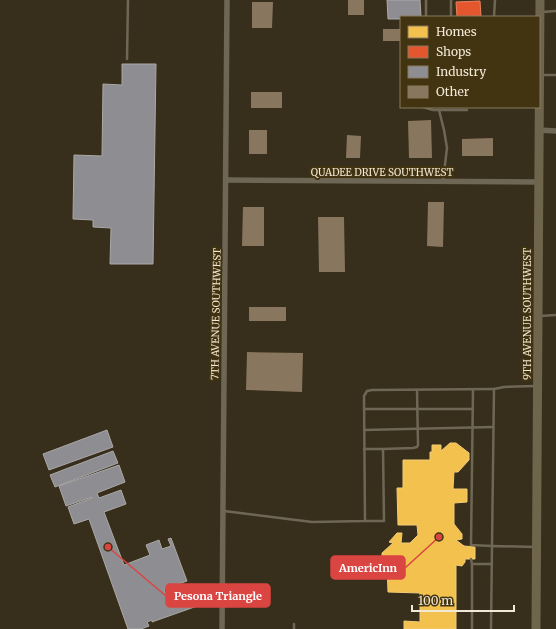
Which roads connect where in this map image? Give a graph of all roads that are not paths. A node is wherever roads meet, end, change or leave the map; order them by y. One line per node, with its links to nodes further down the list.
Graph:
1 (128, 0): 13 (lane)
2 (227, 0): 22 (street, 7TH AVENUE SOUTHWEST)
3 (426, 0): 9 (lane)
4 (451, 0): 10 (lane)
5 (495, 0): 11 (lane)
6 (540, 0): 8 (main road, 9TH AVENUE SOUTHWEST)
7 (556, 11): 8 (lane)
8 (540, 12): 12 (main road, 9TH AVENUE SOUTHWEST)
9 (426, 16)
10 (451, 16)
11 (494, 16)
12 (540, 16)
13 (127, 60)
14 (540, 74): 15 (lane)
15 (556, 75)
16 (426, 108): 18 (lane)
17 (539, 108): 20 (main road, 9TH AVENUE SOUTHWEST)
18 (439, 110): 19 (lane); 23 (lane)
19 (467, 110)
20 (539, 130): 21 (street); 24 (main road, 9TH AVENUE SOUTHWEST)
21 (556, 131)
22 (226, 180): 23 (street, QUADEE DRIVE SOUTHWEST); 40 (street, 7TH AVENUE SOUTHWEST)
23 (443, 181): 24 (street, QUADEE DRIVE SOUTHWEST)
24 (539, 182): 26 (main road, 9TH AVENUE SOUTHWEST)
25 (556, 315): 26 (lane)
26 (538, 316): 27 (main road, 9TH AVENUE SOUTHWEST)
27 (537, 386): 29 (lane); 43 (main road, 9TH AVENUE SOUTHWEST)
28 (473, 389): 29 (lane); 30 (lane); 33 (lane)
29 (494, 389): 34 (lane)
30 (417, 390): 31 (lane); 32 (lane)
31 (364, 409): 32 (lane); 37 (lane)
32 (417, 409): 33 (lane); 36 (lane)
33 (473, 409): 35 (lane)
34 (493, 427): 35 (lane); 42 (lane)
35 (473, 428): 36 (lane); 42 (lane)
36 (417, 429): 37 (lane); 39 (lane)
37 (364, 430): 38 (lane)
38 (364, 449): 39 (lane); 41 (lane)
39 (383, 449): 41 (lane)
40 (223, 511): 41 (lane); 48 (street, 7TH AVENUE SOUTHWEST)
41 (365, 521)
42 (492, 546): 43 (lane); 46 (lane)
43 (536, 547): 52 (main road, 9TH AVENUE SOUTHWEST)
44 (471, 559): 45 (lane)
45 (472, 564): 46 (lane); 50 (lane)
46 (491, 564): 51 (lane)
47 (294, 624): 49 (lane)
48 (222, 629)
49 (294, 629)
50 (472, 629)
51 (491, 629)
52 (536, 629)

